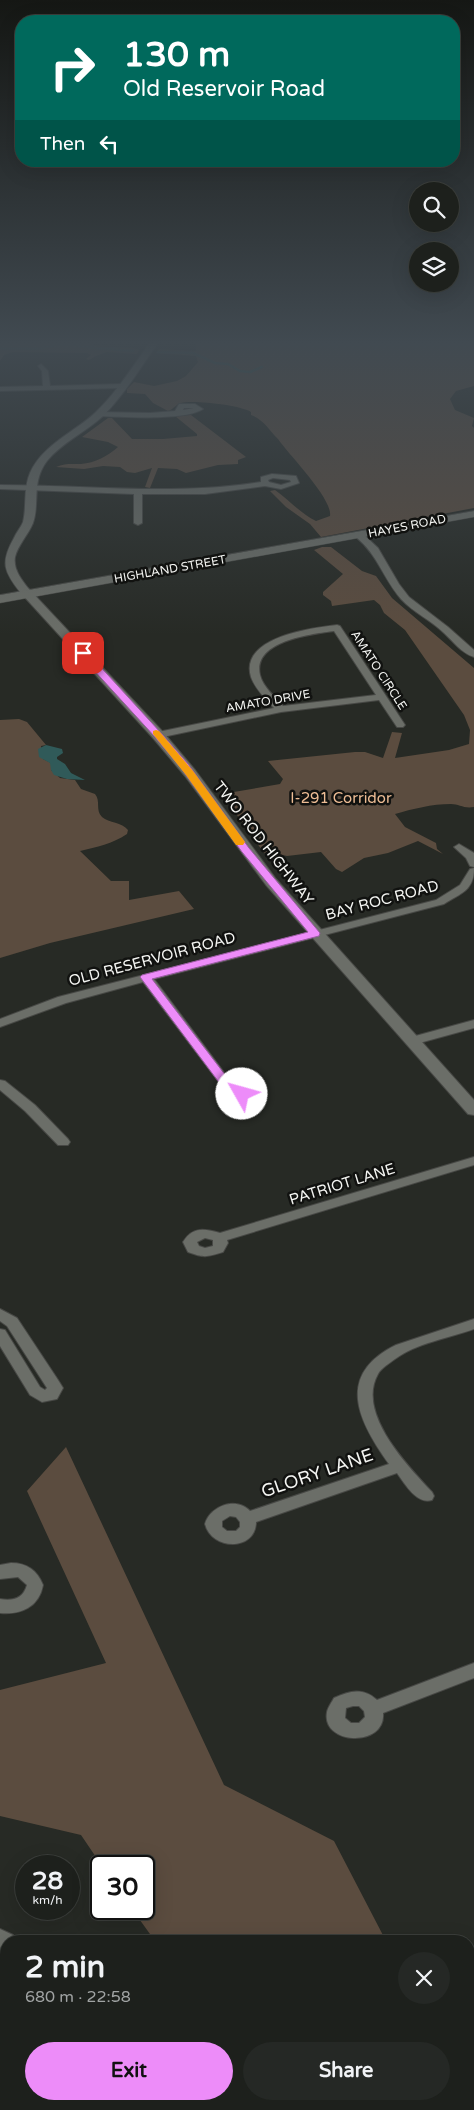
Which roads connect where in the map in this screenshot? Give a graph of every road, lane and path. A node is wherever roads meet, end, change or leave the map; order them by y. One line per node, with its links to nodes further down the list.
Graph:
1 (69, 438): 4 (street)
2 (266, 484): 5 (street)
3 (0, 487): 4 (street)
4 (31, 487): 5 (street); 10 (street, TWO ROD HIGHWAY)
5 (138, 491): 7 (street)
6 (474, 514): 8 (main road, HAYES ROAD)
7 (138, 523)
8 (358, 536): 9 (main road, HAYES ROAD); 12 (street)
9 (340, 539): 10 (main road, HIGHLAND STREET)
10 (28, 594): 11 (main road, HIGHLAND STREET); 16 (street, TWO ROD HIGHWAY)
11 (0, 599)
12 (474, 654)
13 (383, 697): 14 (street, AMATO DRIVE); 14 (street, AMATO CIRCLE); 15 (street, AMATO CIRCLE)
14 (281, 709): 16 (street, AMATO DRIVE)
15 (400, 725)
16 (158, 735): 20 (street, TWO ROD HIGHWAY)
17 (459, 848): 18 (street)
18 (474, 864)
19 (474, 871): 20 (street, BAY ROC ROAD)
20 (315, 933): 21 (street, OLD RESERVOIR ROAD); 24 (street, TWO ROD HIGHWAY)
21 (146, 977): 22 (street, OLD RESERVOIR ROAD); 26 (street)
22 (0, 1023)
23 (474, 1024): 24 (street)
24 (412, 1041): 27 (street, TWO ROD HIGHWAY)
25 (0, 1084): 28 (street)
26 (242, 1094)
27 (474, 1110)
28 (63, 1142)
29 (474, 1161): 30 (street, PATRIOT LANE)
30 (219, 1238)
31 (0, 1314): 33 (street)
32 (474, 1324): 34 (street)
33 (0, 1334)
34 (400, 1466): 35 (street); 36 (street, GLORY LANE)
35 (426, 1496)
36 (247, 1518)
37 (0, 1572): 38 (street)
38 (0, 1606)
39 (474, 1670): 40 (street)
40 (373, 1709)

